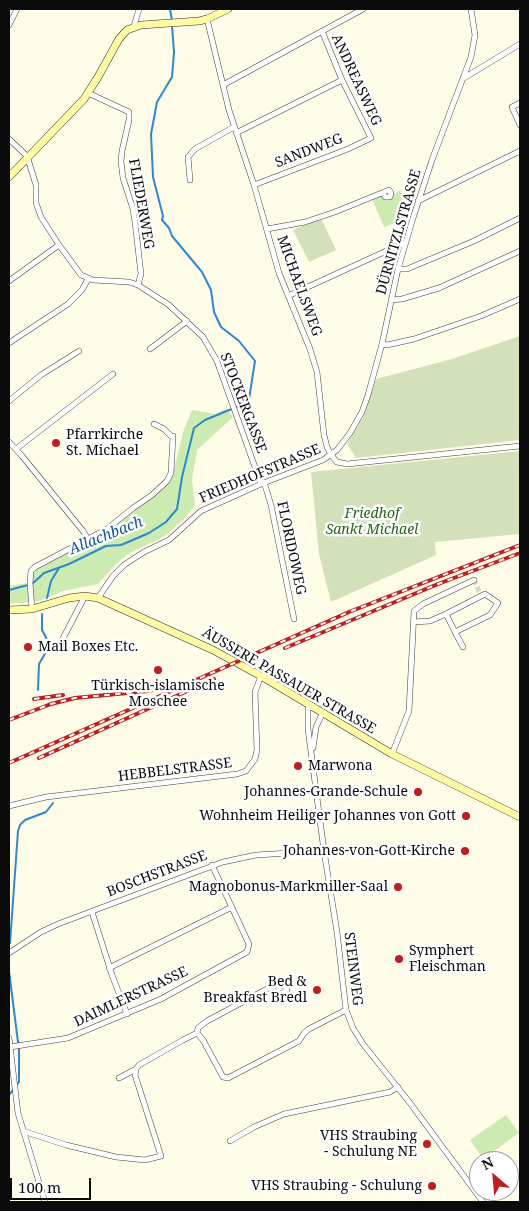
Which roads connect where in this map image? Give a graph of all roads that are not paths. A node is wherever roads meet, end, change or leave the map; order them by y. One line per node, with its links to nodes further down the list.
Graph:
1 (17, 9): 7 (street)
2 (139, 9): 8 (street)
3 (228, 9): 6 (main road)
4 (364, 9): 9 (street)
5 (471, 9): 11 (street, DÜRNITZLSTRASSE)
6 (208, 19): 8 (main road); 13 (street, MICHAELSWEG)
7 (9, 25)
8 (134, 26): 14 (main road)
9 (322, 31): 12 (street, ANDREASWEG); 13 (street)
10 (520, 44): 11 (street)
11 (463, 79): 26 (street, DÜRNITZLSTRASSE)
12 (342, 80): 17 (street); 18 (street, ANDREASWEG)
13 (223, 85): 17 (street, MICHAELSWEG)
14 (88, 93): 21 (main road); 35 (street, FLIEDERWEG)
15 (520, 103): 16 (street)
16 (520, 125)
17 (235, 130): 23 (street); 24 (street, MICHAELSWEG)
18 (371, 138): 24 (street, SANDWEG)
19 (9, 139): 21 (street)
20 (520, 151): 26 (street)
21 (27, 156): 22 (main road); 30 (street)
22 (9, 176)
23 (190, 180)
24 (254, 185): 28 (street, MICHAELSWEG)
25 (383, 193): 28 (street)
26 (418, 201): 29 (street, DÜRNITZLSTRASSE)
27 (520, 218): 32 (street)
28 (266, 229): 36 (street, MICHAELSWEG)
29 (406, 242): 32 (street, DÜRNITZLSTRASSE); 36 (street)
30 (59, 245): 33 (street); 34 (street)
31 (520, 251): 38 (street)
32 (398, 269): 38 (street, DÜRNITZLSTRASSE)
33 (88, 279): 35 (street, STOCKERGASSE); 40 (street)
34 (9, 281)
35 (138, 285): 39 (street, STOCKERGASSE)
36 (288, 296): 50 (street, MICHAELSWEG)
37 (520, 299): 41 (street)
38 (391, 300): 41 (street, DÜRNITZLSTRASSE)
39 (187, 321): 42 (street); 51 (street, STOCKERGASSE)
40 (9, 343)
41 (382, 344): 50 (street, DÜRNITZLSTRASSE)
42 (150, 349)
43 (79, 351): 45 (street)
44 (113, 374): 49 (street)
45 (9, 400)
46 (154, 424): 52 (street)
47 (9, 442): 49 (street)
48 (520, 446): 50 (street, FRIEDHOFSTRASSE)
49 (16, 449): 52 (street)
50 (331, 455): 51 (street, FRIEDHOFSTRASSE)
51 (263, 483): 55 (street, FRIEDHOFSTRASSE); 59 (street, FLORIDOWEG)
52 (88, 539): 56 (street)
53 (474, 580): 60 (street)
54 (85, 596): 55 (main road, ÄUSSERE PASSAUER STRASSE); 56 (main road, ÄUSSERE PASSAUER STRASSE); 63 (street)
55 (98, 598): 64 (main road, ÄUSSERE PASSAUER STRASSE)
56 (32, 609): 57 (main road, ÄUSSERE PASSAUER STRASSE)
57 (9, 610)
58 (446, 614): 60 (street); 61 (street); 61 (street)
59 (294, 619)
60 (414, 622): 67 (street)
61 (455, 632): 62 (street)
62 (463, 647)
63 (58, 648)
64 (261, 676): 65 (main road, ÄUSSERE PASSAUER STRASSE); 69 (street, HEBBELSTRASSE)
65 (310, 705): 66 (main road, ÄUSSERE PASSAUER STRASSE); 68 (street, STEINWEG)
66 (323, 712): 67 (main road, ÄUSSERE PASSAUER STRASSE); 68 (street, STEINWEG)
67 (392, 754): 70 (main road, ÄUSSERE PASSAUER STRASSE)
68 (312, 756): 71 (street, STEINWEG)
69 (9, 806)
70 (520, 817)
71 (324, 851): 72 (street, BOSCHSTRASSE); 78 (street, STEINWEG)
72 (212, 865): 73 (street); 74 (street, BOSCHSTRASSE)
73 (232, 907): 76 (street); 79 (street, DAIMLERSTRASSE)
74 (92, 912): 75 (street, BOSCHSTRASSE); 76 (street)
75 (9, 953)
76 (109, 968): 79 (street)
77 (271, 987): 80 (street)
78 (346, 1010): 80 (street); 85 (street, STEINWEG)
79 (127, 1014): 82 (street, DAIMLERSTRASSE)
80 (197, 1033): 83 (street)
81 (9, 1038): 82 (street)
82 (10, 1047): 86 (street)
83 (136, 1069): 84 (street); 86 (street)
84 (119, 1078)
85 (398, 1087): 87 (street); 89 (street, STEINWEG)
86 (23, 1131): 88 (street)
87 (230, 1142)
88 (45, 1202)
89 (483, 1202)

